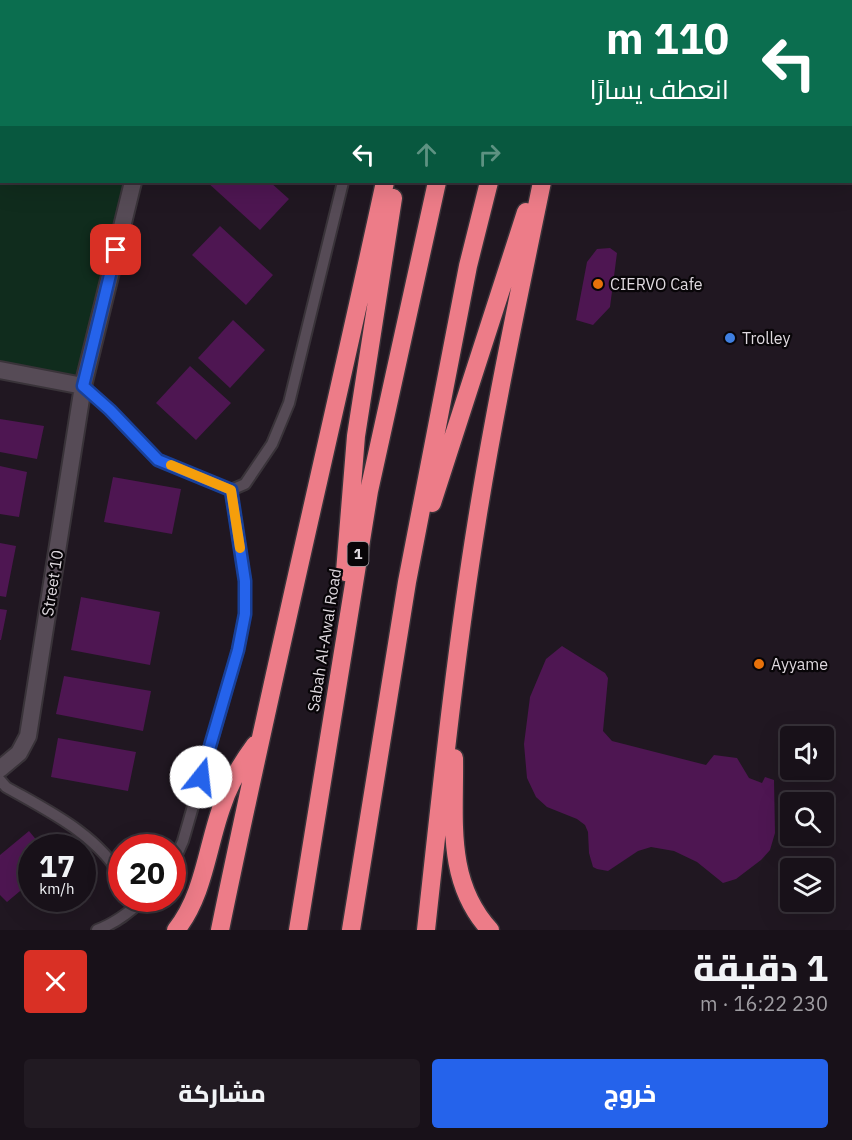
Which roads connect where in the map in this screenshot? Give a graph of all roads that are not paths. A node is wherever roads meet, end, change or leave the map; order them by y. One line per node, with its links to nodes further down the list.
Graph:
1 (133, 183): 10 (street, Street 10)
2 (343, 183): 11 (lane)
3 (385, 183): 15 (highway)
4 (395, 183): 13 (highway)
5 (437, 183): 13 (highway, Sabah Al-Awal Road / 1)
6 (489, 183): 12 (highway)
7 (535, 183): 12 (highway)
8 (542, 183): 14 (highway)
9 (0, 370): 10 (street)
10 (83, 386): 11 (lane); 16 (street, Street 10)
11 (231, 490): 18 (lane)
12 (407, 582): 25 (highway)
13 (343, 642): 24 (highway, Sabah Al-Awal Road / 1)
14 (454, 674): 26 (highway); 27 (highway)
15 (259, 739): 22 (highway); 23 (highway)
16 (0, 769)
17 (0, 780): 19 (lane)
18 (185, 834)
19 (108, 857)
20 (126, 912): 21 (lane)
21 (97, 930)
22 (176, 930)
23 (220, 930)
24 (298, 930)
25 (351, 930)
26 (426, 930)
27 (490, 930)

